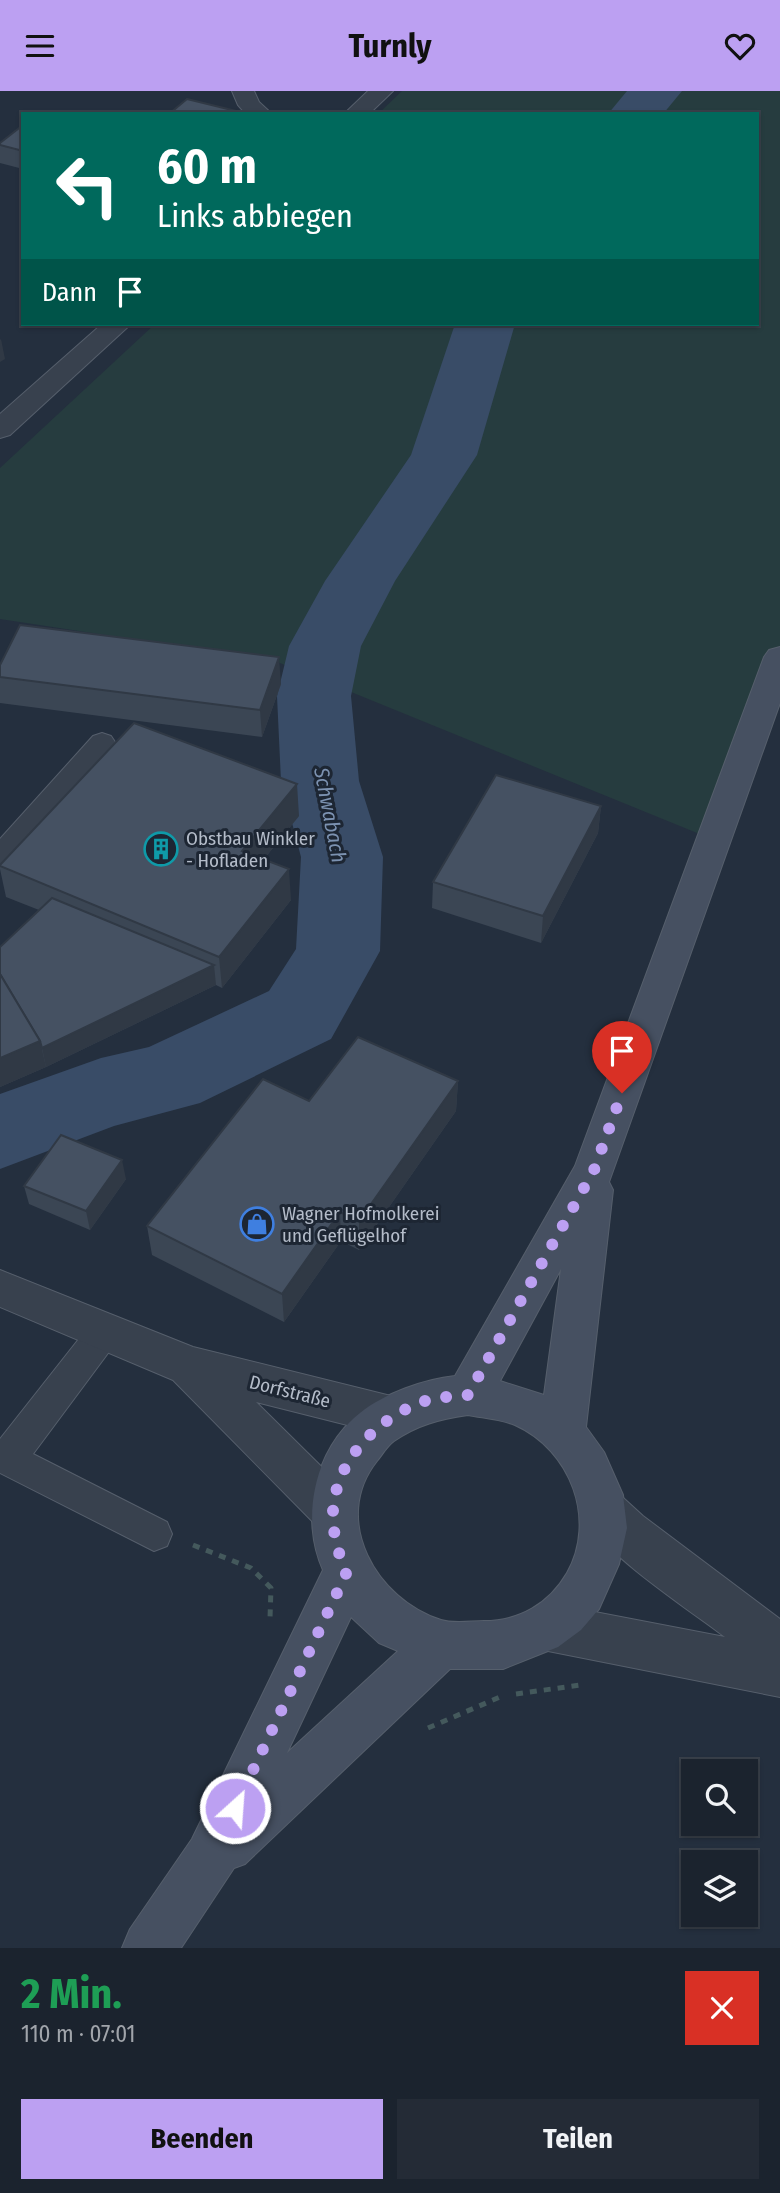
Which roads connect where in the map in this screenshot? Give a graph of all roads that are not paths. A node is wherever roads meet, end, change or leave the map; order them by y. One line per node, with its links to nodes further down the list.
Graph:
1 (243, 91): 3 (street)
2 (382, 91): 4 (street)
3 (258, 112)
4 (357, 112)
5 (116, 326): 6 (street)
6 (0, 429)
7 (780, 657): 10 (main road)
8 (102, 742): 9 (lane)
9 (0, 857)
10 (594, 1170): 14 (main road); 16 (main road)
11 (0, 1288): 12 (street, Dorfstraße)
12 (105, 1331): 13 (street, Dorfstraße); 17 (lane)
13 (189, 1366): 15 (street, Dorfstraße); 18 (street, Dorfstraße)
14 (468, 1395): 15 (main road); 16 (main road)
15 (391, 1416): 18 (main road)
16 (562, 1433): 19 (main road)
17 (4, 1457): 20 (lane)
18 (333, 1510): 21 (main road)
19 (603, 1510): 22 (main road); 24 (street)
20 (154, 1534)
21 (346, 1574): 23 (main road); 26 (main road)
22 (548, 1627): 23 (main road); 25 (street)
23 (439, 1646): 26 (main road)
24 (780, 1649)
25 (780, 1672)
26 (211, 1858): 27 (main road)
27 (149, 1948)

